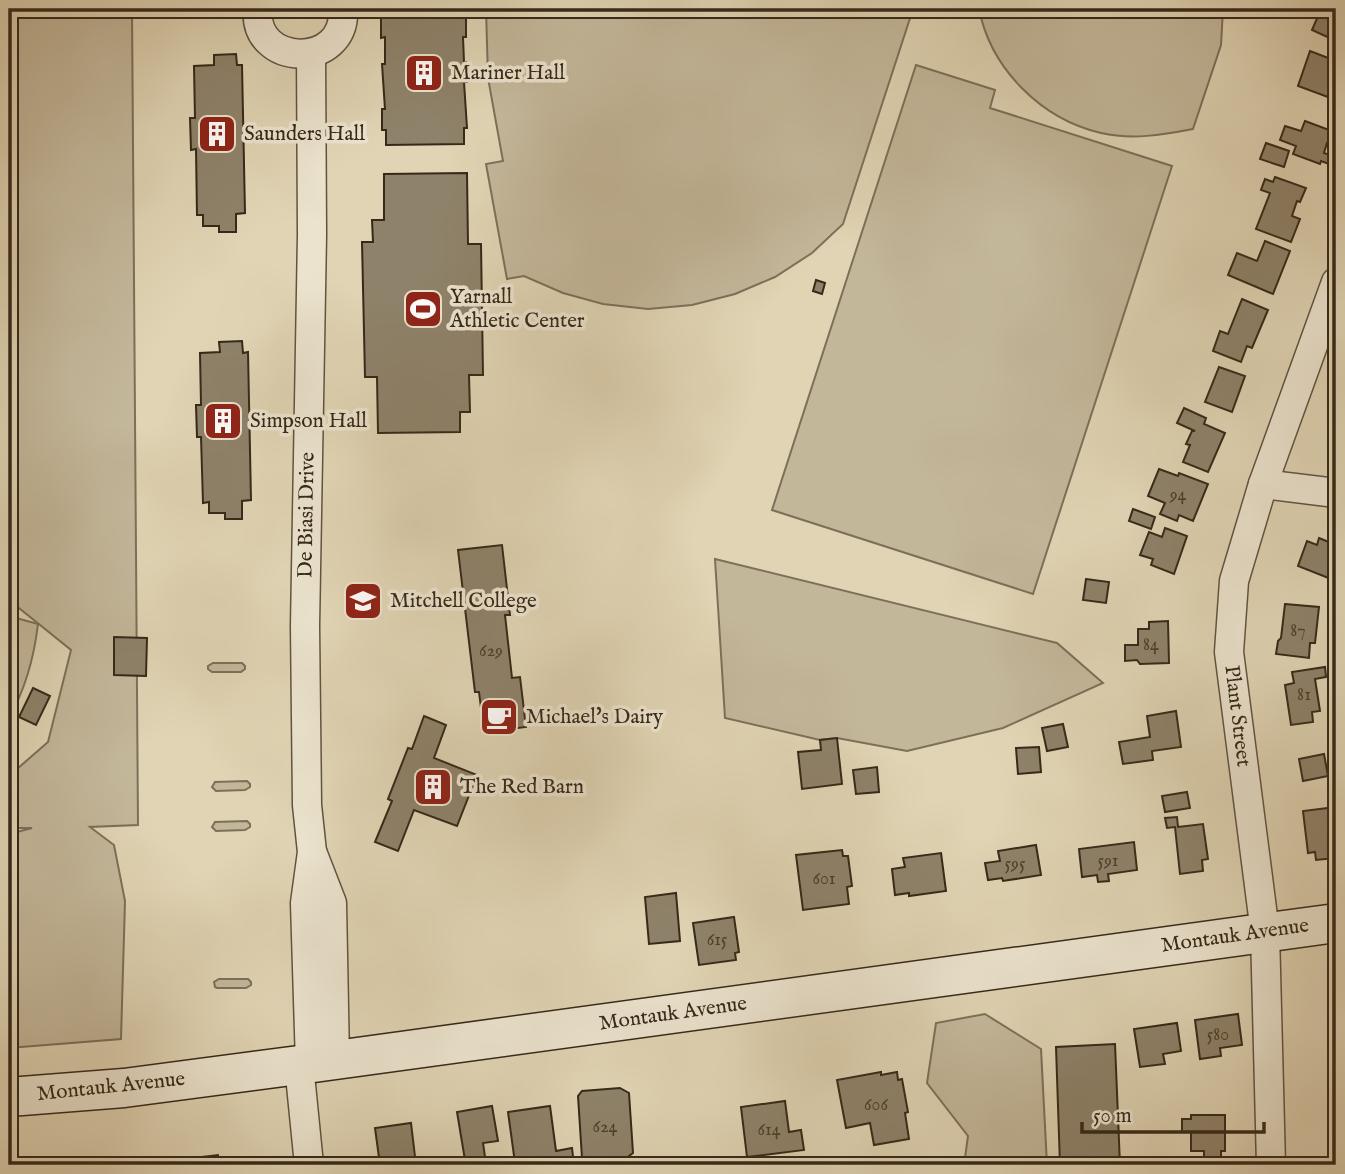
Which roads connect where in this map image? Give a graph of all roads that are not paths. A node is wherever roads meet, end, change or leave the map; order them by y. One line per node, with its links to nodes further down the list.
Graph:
1 (258, 9): 3 (street)
2 (343, 9): 3 (street)
3 (311, 53): 9 (street, De Biasi Drive)
4 (1336, 282): 5 (street, Plant Street)
5 (1263, 484): 6 (street); 8 (street, Plant Street)
6 (1336, 493)
7 (1336, 923): 8 (street, Montauk Avenue)
8 (1265, 932): 9 (street, Montauk Avenue); 12 (street, Plant Street)
9 (315, 1063): 10 (street, Montauk Avenue); 11 (street, De Biasi Drive)
10 (9, 1097)
11 (309, 1165)
12 (1271, 1165)

